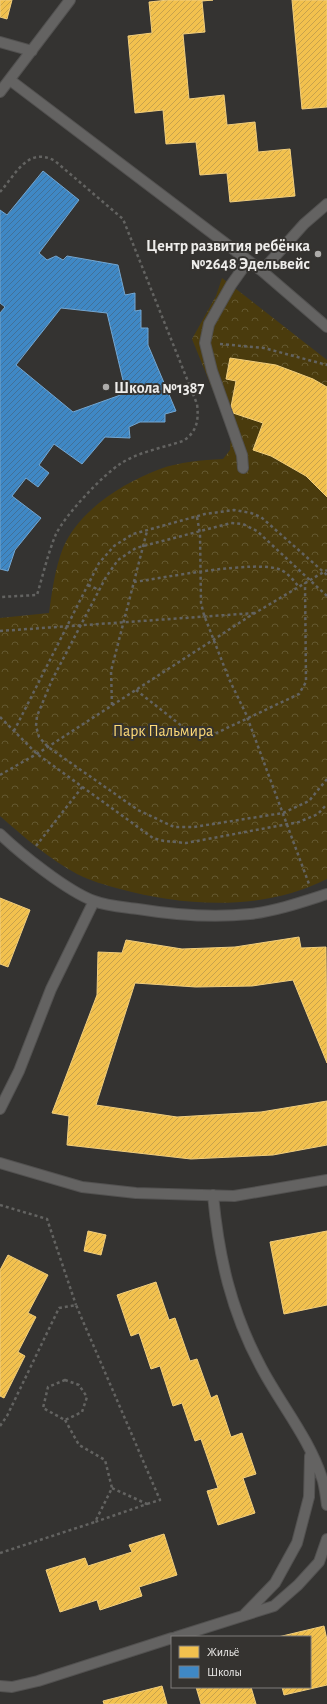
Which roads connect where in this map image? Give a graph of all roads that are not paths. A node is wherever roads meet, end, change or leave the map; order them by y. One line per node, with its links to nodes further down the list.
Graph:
1 (70, 0): 3 (lane)
2 (0, 42): 3 (lane)
3 (32, 51): 4 (lane)
4 (10, 80): 5 (lane); 7 (lane)
5 (0, 92)
6 (327, 204): 8 (lane)
7 (248, 261): 8 (lane); 10 (lane)
8 (262, 271): 9 (lane)
9 (327, 326)
10 (243, 468)
11 (0, 834): 13 (lane)
12 (327, 894): 13 (lane)
13 (94, 901): 14 (lane)
14 (0, 1109)
15 (0, 1163): 17 (lane)
16 (327, 1180): 17 (lane)
17 (213, 1196): 18 (lane)
18 (310, 1450): 19 (lane); 21 (lane)
19 (327, 1505)
20 (327, 1539): 21 (lane)
21 (244, 1616): 22 (lane)
22 (179, 1636)
23 (171, 1638): 24 (lane)
24 (0, 1686)

